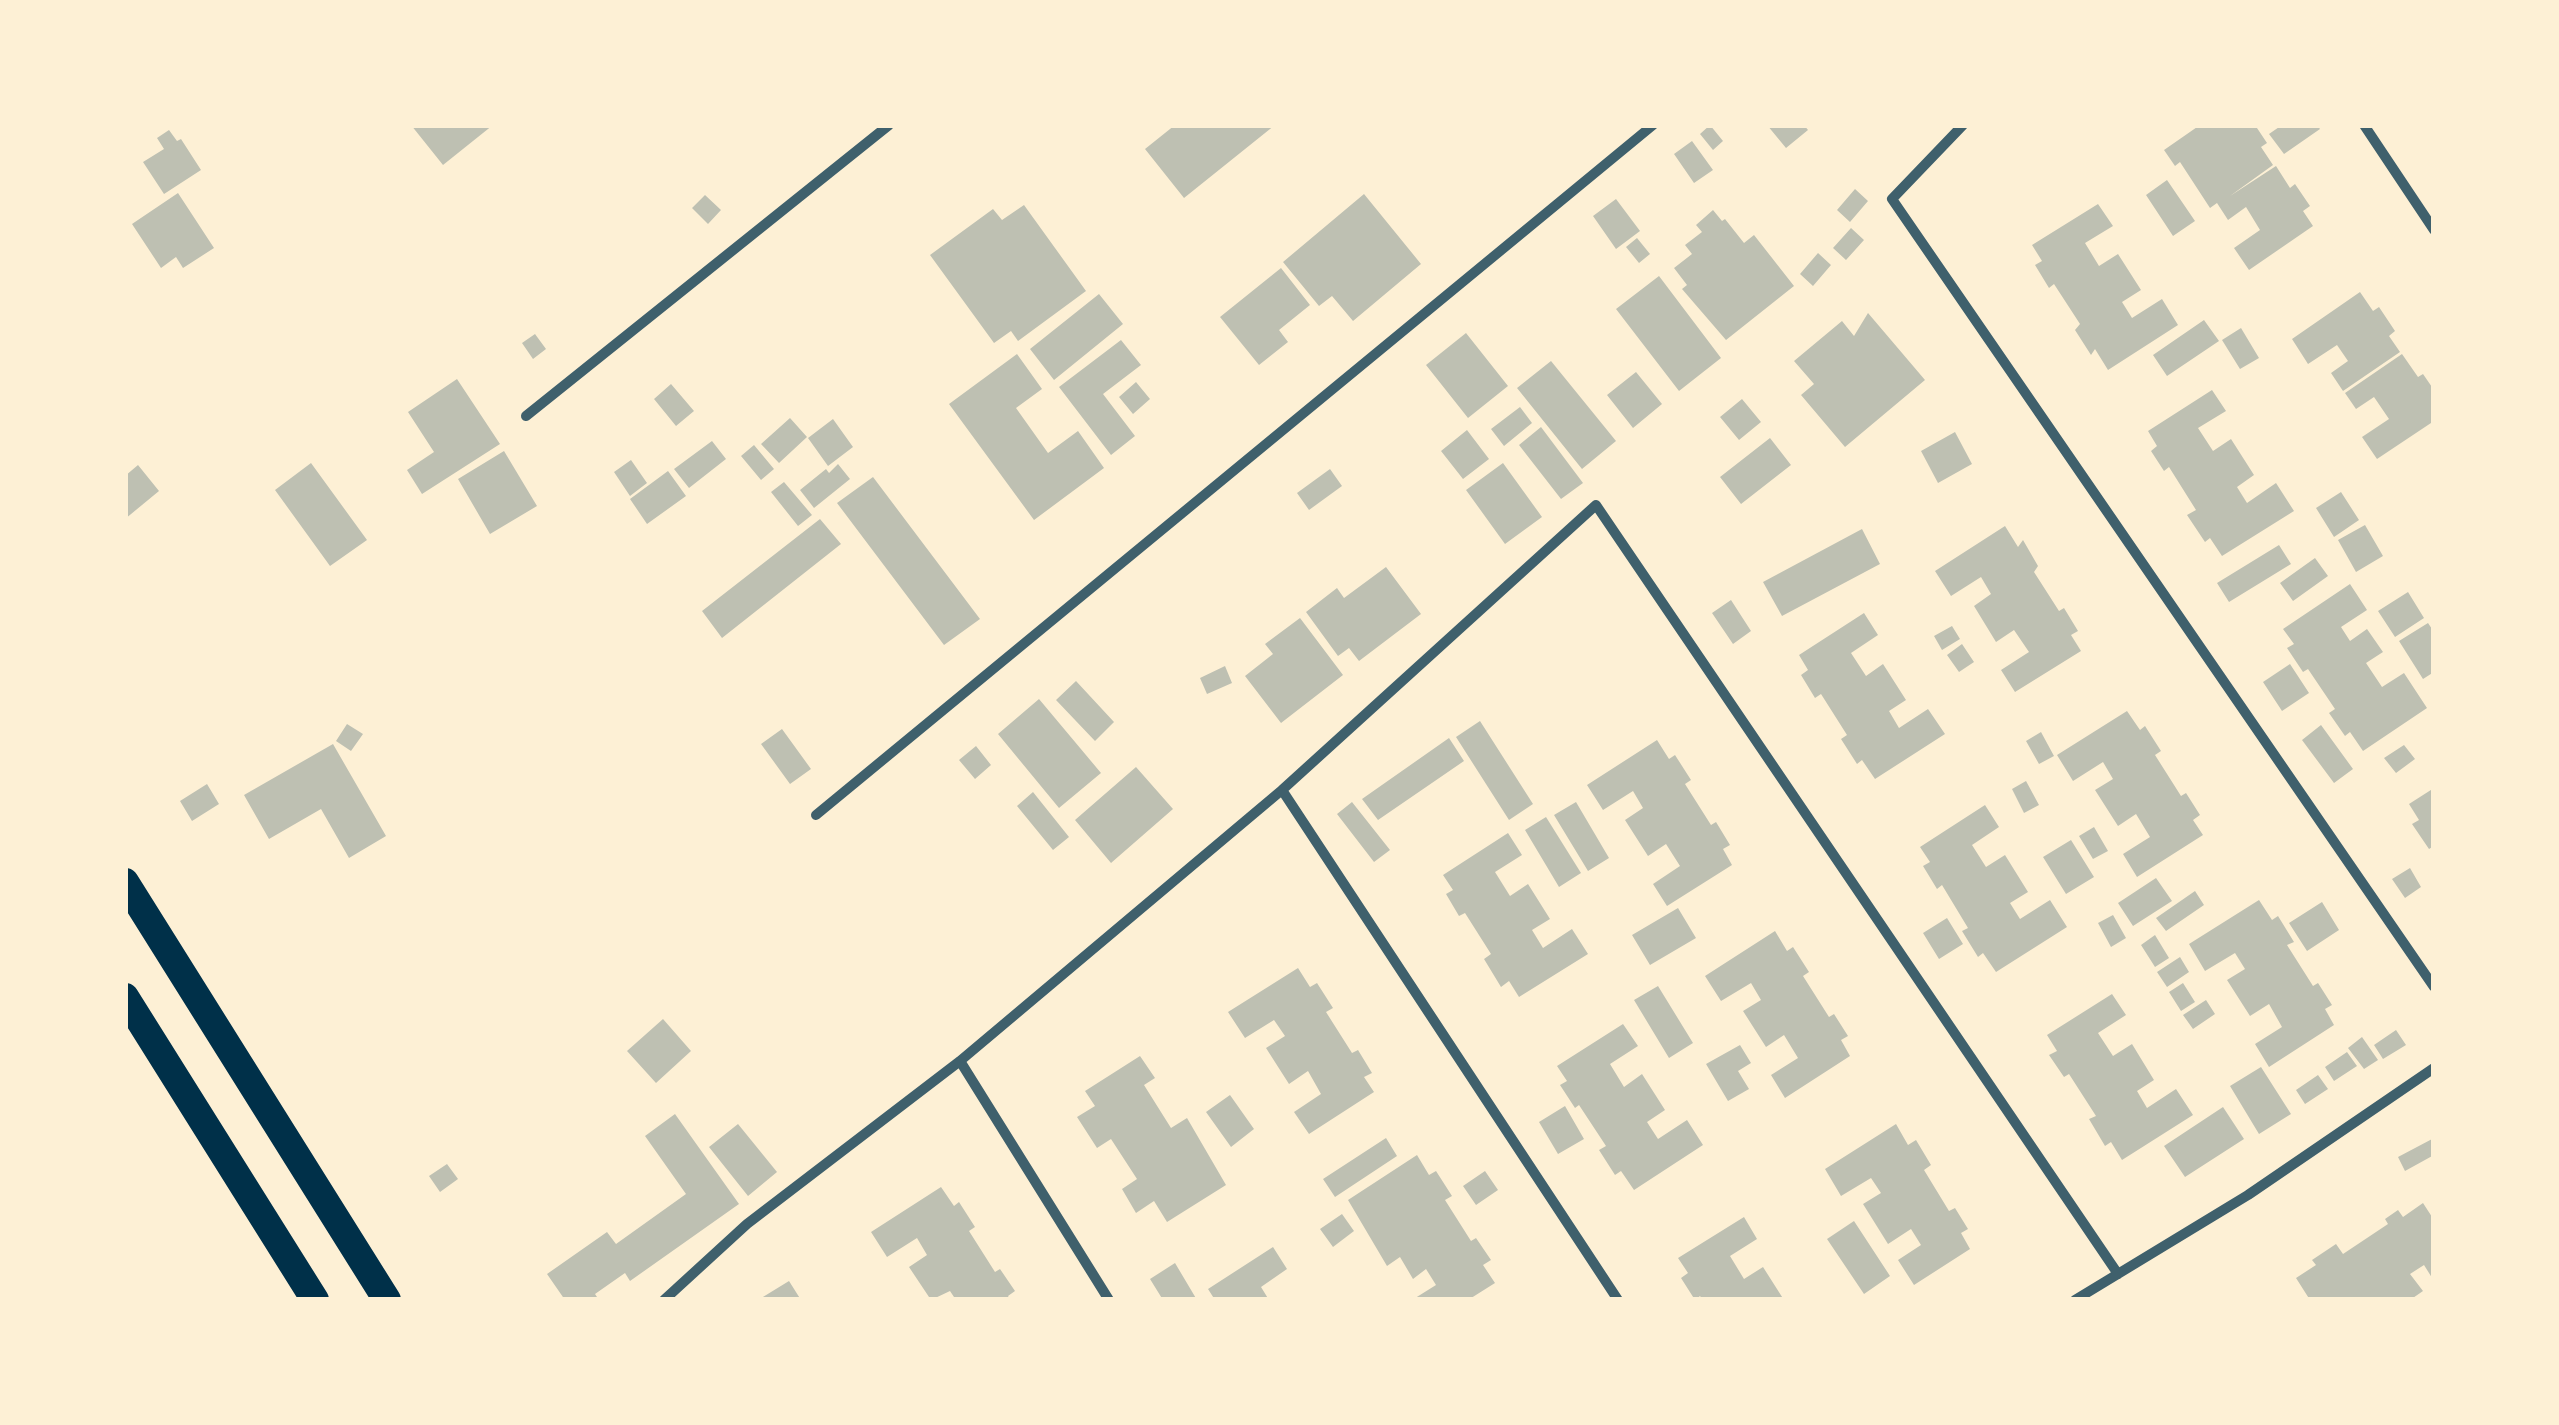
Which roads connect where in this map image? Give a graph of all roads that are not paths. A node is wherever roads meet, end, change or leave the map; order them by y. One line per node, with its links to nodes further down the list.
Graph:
1 (889, 125): 6 (street)
2 (1653, 125): 8 (street)
3 (1964, 125): 10 (street)
4 (2364, 125): 5 (street)
5 (2434, 230)
6 (526, 416)
7 (1282, 790): 12 (street); 14 (street); 19 (street)
8 (816, 815)
9 (125, 882): 16 (highway)
10 (2434, 987)
11 (125, 997): 15 (highway)
12 (960, 1061): 17 (street); 18 (street)
13 (2434, 1068): 14 (street)
14 (2118, 1274): 20 (street)
15 (316, 1300)
16 (387, 1300)
17 (664, 1300)
18 (1110, 1300)
19 (1618, 1300)
20 (2076, 1300)

